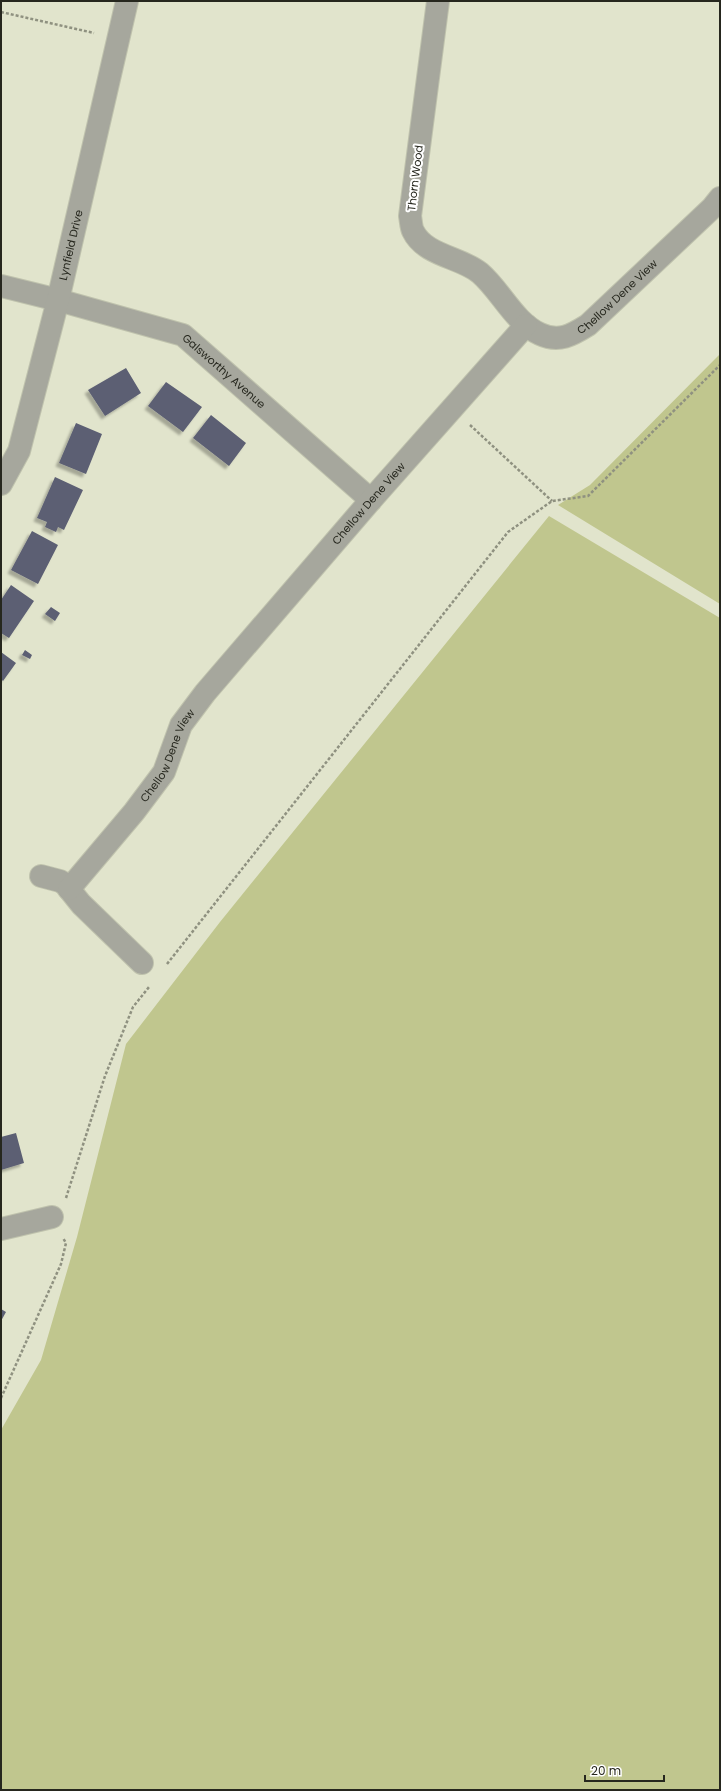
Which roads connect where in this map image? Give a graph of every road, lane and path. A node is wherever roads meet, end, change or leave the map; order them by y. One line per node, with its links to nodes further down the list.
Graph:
1 (127, 1): 4 (street, Lynfield Drive)
2 (438, 1): 8 (street, Thorn Wood)
3 (1, 12): 4 (path)
4 (118, 38): 7 (street, Lynfield Drive)
5 (720, 198): 8 (street, Chellow Dene View)
6 (1, 286): 7 (street, Galsworthy Avenue)
7 (58, 300): 11 (street, Lynfield Drive); 12 (street, Galsworthy Avenue)
8 (526, 324): 10 (street, Chellow Dene View)
9 (720, 365): 13 (path)
10 (452, 408): 12 (street, Chellow Dene View); 13 (path)
11 (1, 484)
12 (371, 500): 15 (street, Chellow Dene View)
13 (552, 501): 17 (path)
14 (41, 876): 15 (street)
15 (69, 889): 16 (street)
16 (142, 963)
17 (162, 970)
18 (152, 983): 19 (path)
19 (52, 1217): 20 (street); 21 (path)
20 (1, 1229)
21 (1, 1398)

